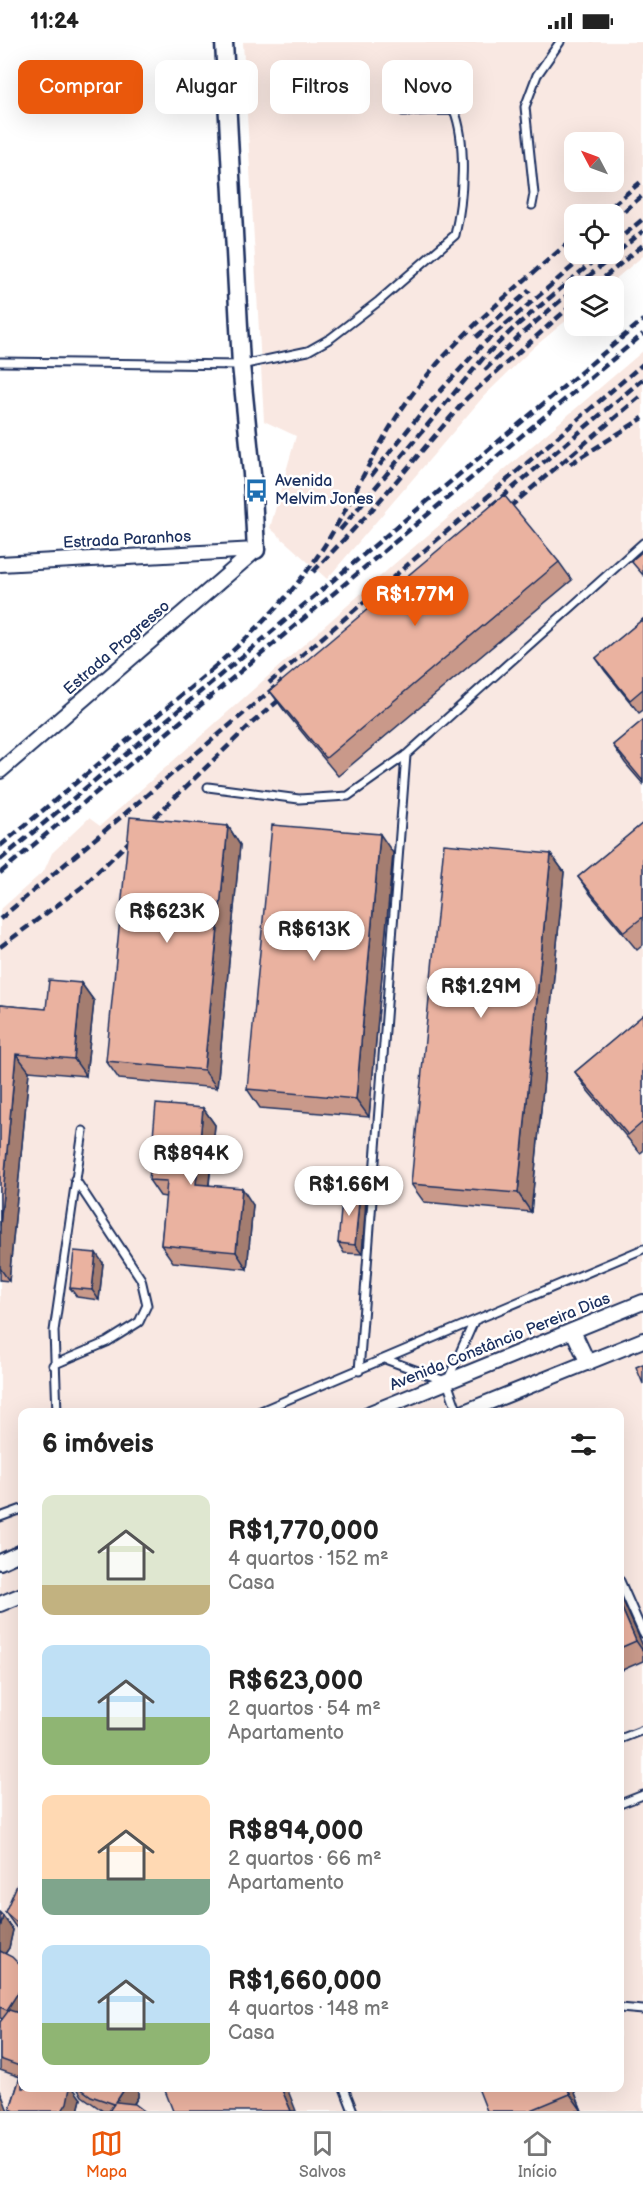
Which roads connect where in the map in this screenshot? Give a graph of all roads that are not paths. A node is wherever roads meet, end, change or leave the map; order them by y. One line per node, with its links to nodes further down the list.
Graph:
1 (224, 42): 6 (street)
2 (560, 42): 4 (lane)
3 (456, 114): 6 (lane)
4 (532, 205)
5 (0, 362): 6 (lane)
6 (241, 365): 8 (street)
7 (643, 543): 10 (lane)
8 (256, 550): 9 (street, Estrada Paranhos); 11 (street, Estrada Progresso)
9 (0, 564)
10 (406, 755): 12 (lane); 23 (lane)
11 (0, 771)
12 (208, 787)
13 (83, 1131): 14 (lane)
14 (75, 1179): 22 (lane); 22 (lane)
15 (643, 1249): 17 (lane)
16 (643, 1302): 18 (street, Avenida Constâncio Pereira Dias)
17 (474, 1321): 20 (lane); 24 (lane)
18 (573, 1331): 21 (street); 24 (street, Avenida Constâncio Pereira Dias)
19 (643, 1340): 21 (street)
20 (385, 1359): 23 (lane); 24 (lane)
21 (588, 1363): 29 (street)
22 (53, 1365): 25 (lane)
23 (359, 1371): 26 (lane)
24 (447, 1382): 27 (street, Avenida Constâncio Pereira Dias); 28 (lane)
25 (57, 1408)
26 (268, 1408)
27 (382, 1408)
28 (458, 1408)
29 (473, 1408)
30 (18, 1510): 31 (lane)
31 (0, 1517)
32 (18, 1554): 33 (street)
33 (0, 1562)
34 (624, 1590): 37 (lane)
35 (18, 1597): 36 (street)
36 (0, 1604)
37 (643, 1633)
38 (643, 1730): 39 (lane)
39 (624, 1737)
40 (643, 1796): 41 (lane)
41 (624, 1803)
42 (624, 2008): 43 (lane)
43 (643, 2010)
44 (346, 2092): 45 (lane)
45 (353, 2111)

